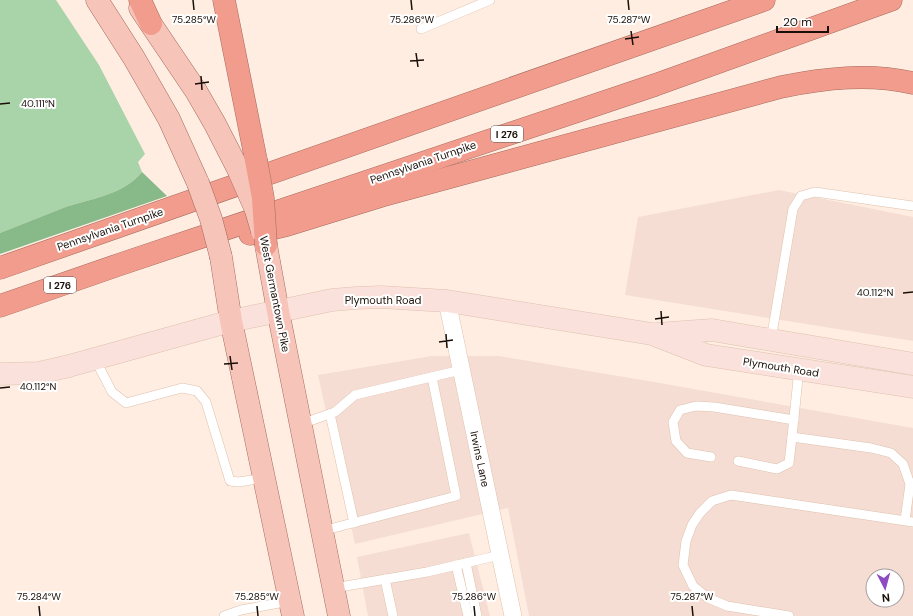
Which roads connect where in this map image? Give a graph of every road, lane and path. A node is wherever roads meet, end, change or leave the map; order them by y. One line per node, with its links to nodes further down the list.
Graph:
1 (97, 0): 21 (main road, bridge)
2 (135, 0): 10 (main road)
3 (140, 0): 10 (highway)
4 (224, 0): 13 (highway)
5 (490, 0): 11 (lane)
6 (721, 0): 9 (highway)
7 (764, 0): 9 (highway, Pennsylvania Turnpike)
8 (891, 0): 16 (highway, Pennsylvania Turnpike / I 276)
9 (700, 22): 17 (highway, Pennsylvania Turnpike)
10 (151, 24): 13 (main road)
11 (421, 29)
12 (913, 83): 16 (highway)
13 (247, 164): 15 (highway, bridge)
14 (913, 206): 23 (lane)
15 (266, 245): 20 (main road, West Germantown Pike)
16 (121, 264): 19 (highway, Pennsylvania Turnpike / I 276)
17 (0, 268)
18 (447, 301): 20 (main road, Plymouth Road); 22 (main road, Plymouth Road); 26 (street, Irwins Lane)
19 (0, 306)
20 (278, 311): 21 (main road, Plymouth Road); 33 (main road, West Germantown Pike)
21 (231, 322): 24 (main road, Plymouth Road); 37 (main road)
22 (652, 334): 23 (main road, Plymouth Road); 27 (main road, Plymouth Road)
23 (771, 340): 25 (main road, Plymouth Road)
24 (95, 359): 28 (main road, Plymouth Road); 37 (lane)
25 (913, 364)
26 (461, 370): 29 (lane); 41 (street, Irwins Lane)
27 (799, 370): 30 (main road, Plymouth Road); 32 (lane)
28 (4, 376)
29 (432, 377): 31 (lane); 39 (lane)
30 (913, 387)
31 (330, 414): 33 (lane); 39 (lane)
32 (794, 420): 34 (lane); 35 (lane)
33 (301, 424): 40 (main road, West Germantown Pike)
34 (792, 437): 36 (lane); 38 (lane)
35 (711, 457)
36 (738, 461)
37 (264, 478): 46 (main road)
38 (909, 521): 54 (lane)
39 (354, 523): 40 (lane)
40 (322, 531): 45 (main road, West Germantown Pike)
41 (500, 555): 42 (lane); 53 (street, Irwins Lane)
42 (466, 563): 43 (lane); 52 (lane)
43 (456, 565): 44 (lane); 51 (lane)
44 (385, 579): 45 (lane); 50 (lane)
45 (334, 588): 49 (main road, West Germantown Pike)
46 (292, 609): 47 (lane)
47 (258, 612): 48 (lane)
48 (224, 616)
49 (339, 616)
50 (393, 616)
51 (468, 616)
52 (477, 616)
53 (513, 616)
54 (788, 616)

